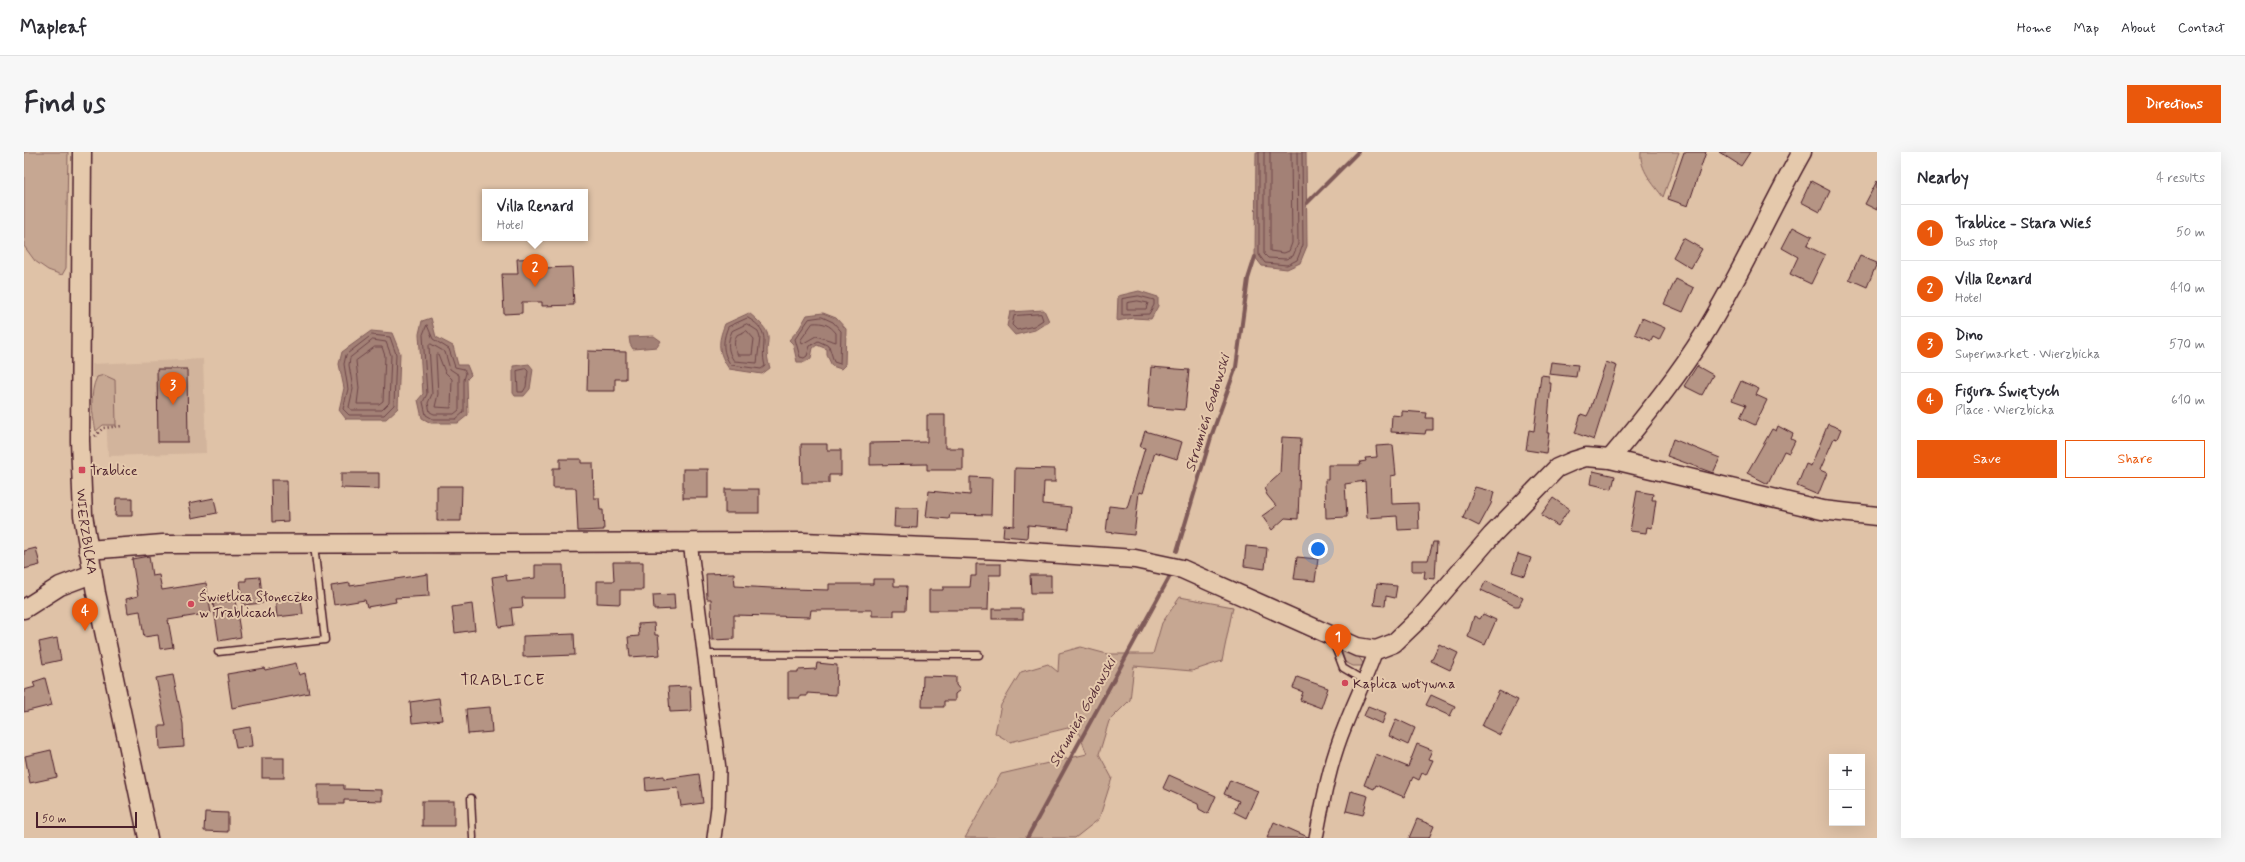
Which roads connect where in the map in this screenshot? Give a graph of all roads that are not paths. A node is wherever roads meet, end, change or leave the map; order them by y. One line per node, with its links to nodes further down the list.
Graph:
1 (82, 152): 7 (street, WIERZBICKA)
2 (1802, 152): 3 (street)
3 (1610, 458): 4 (street); 11 (street)
4 (1877, 516)
5 (690, 542): 6 (street); 10 (street); 13 (street)
6 (314, 544): 7 (street); 12 (lane)
7 (88, 550): 8 (street, WIERZBICKA)
8 (92, 574): 9 (street); 17 (street, WIERZBICKA)
9 (24, 609)
10 (1331, 635): 11 (street); 15 (lane)
11 (1376, 650): 15 (street)
12 (218, 652)
13 (706, 654): 14 (lane); 19 (street)
14 (979, 655)
15 (1365, 681): 20 (street)
16 (470, 798): 18 (lane)
17 (148, 838)
18 (474, 838)
19 (714, 838)
20 (1316, 838)

